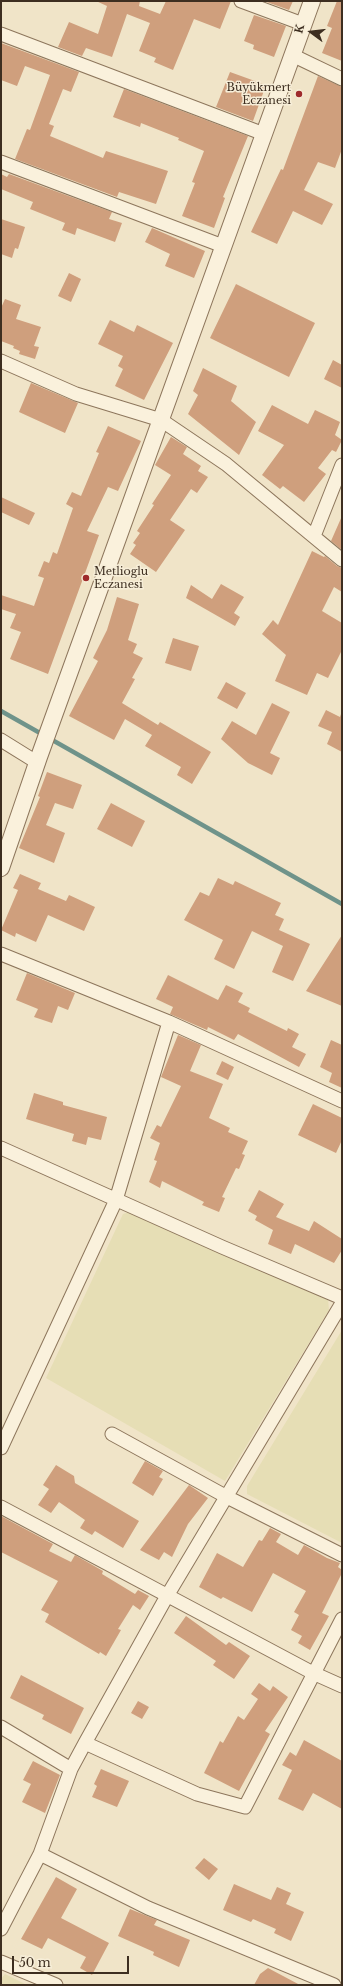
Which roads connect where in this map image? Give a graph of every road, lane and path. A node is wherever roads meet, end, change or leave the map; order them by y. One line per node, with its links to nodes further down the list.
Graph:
1 (241, 1): 3 (street)
2 (312, 1): 3 (street)
3 (304, 24): 5 (street)
4 (1, 34): 7 (street)
5 (292, 55): 6 (street); 7 (street)
6 (342, 79)
7 (264, 134): 9 (street)
8 (1, 162): 9 (street)
9 (223, 246): 11 (street)
10 (1, 361): 11 (street)
11 (161, 420): 13 (street); 16 (street)
12 (342, 465): 13 (street)
13 (314, 536): 14 (street)
14 (342, 560)
15 (1, 740): 16 (street)
16 (38, 760): 17 (street)
17 (1, 868)
18 (1, 954): 19 (street)
19 (168, 1022): 20 (street); 22 (street)
20 (342, 1101)
21 (1, 1148): 22 (street)
22 (116, 1200): 23 (street); 26 (street)
23 (342, 1298)
24 (342, 1303): 27 (street)
25 (112, 1434): 27 (street)
26 (1, 1448)
27 (227, 1497): 29 (street); 30 (street)
28 (1, 1507): 30 (street)
29 (342, 1555)
30 (167, 1596): 32 (street); 35 (street)
31 (342, 1619): 32 (street)
32 (313, 1673): 33 (street); 35 (street)
33 (342, 1686)
34 (1, 1727): 36 (street)
35 (85, 1743): 36 (street)
36 (72, 1769): 37 (street)
37 (40, 1854): 38 (street); 41 (street)
38 (1, 1929)
39 (1, 1962): 40 (street)
40 (56, 1985)
41 (334, 1985)

